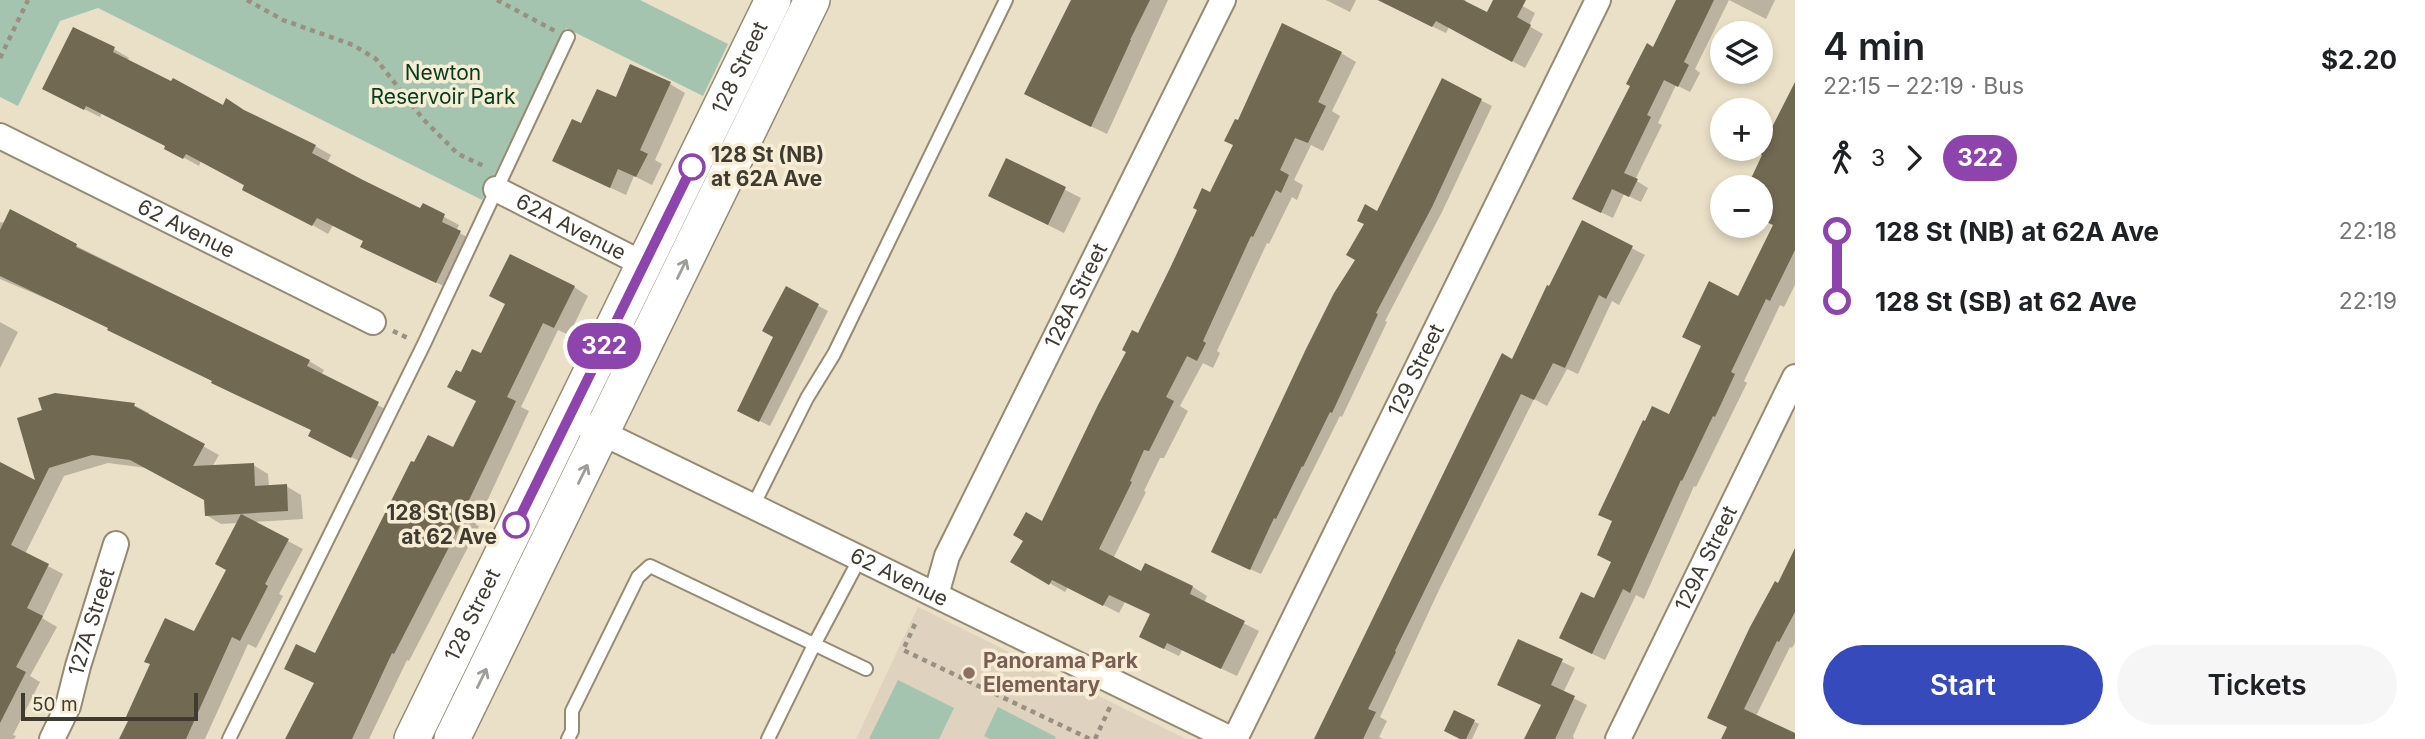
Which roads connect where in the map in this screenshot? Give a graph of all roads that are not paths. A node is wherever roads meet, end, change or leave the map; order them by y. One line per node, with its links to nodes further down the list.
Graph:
1 (773, 0): 9 (main road, 128 Street)
2 (813, 0): 13 (main road, 128 Street, one-way to 2)
3 (1006, 0): 14 (lane)
4 (1223, 0): 17 (street, 128A Street)
5 (1598, 0): 26 (street, 129 Street)
6 (568, 37): 8 (lane)
7 (0, 136): 10 (street, 62 Avenue)
8 (500, 182): 9 (street, 62A Avenue); 21 (lane)
9 (645, 265): 12 (main road, 128 Street)
10 (373, 322)
11 (1795, 377): 27 (street, 129A Street)
12 (568, 417): 13 (street, 62 Avenue); 22 (main road, 128 Street)
13 (602, 434): 14 (street, 62 Avenue); 23 (main road, 128 Street, one-way to 13)
14 (753, 506): 16 (street, 62 Avenue)
15 (116, 544): 20 (street, 127A Street)
16 (860, 558): 17 (street, 62 Avenue); 18 (lane)
17 (936, 595): 26 (street, 62 Avenue)
18 (814, 645): 19 (lane); 24 (lane); 25 (lane)
19 (866, 669)
20 (52, 739)
21 (229, 739)
22 (411, 739)
23 (452, 739)
24 (568, 739)
25 (768, 739)
26 (1233, 739)
27 (1618, 739)

